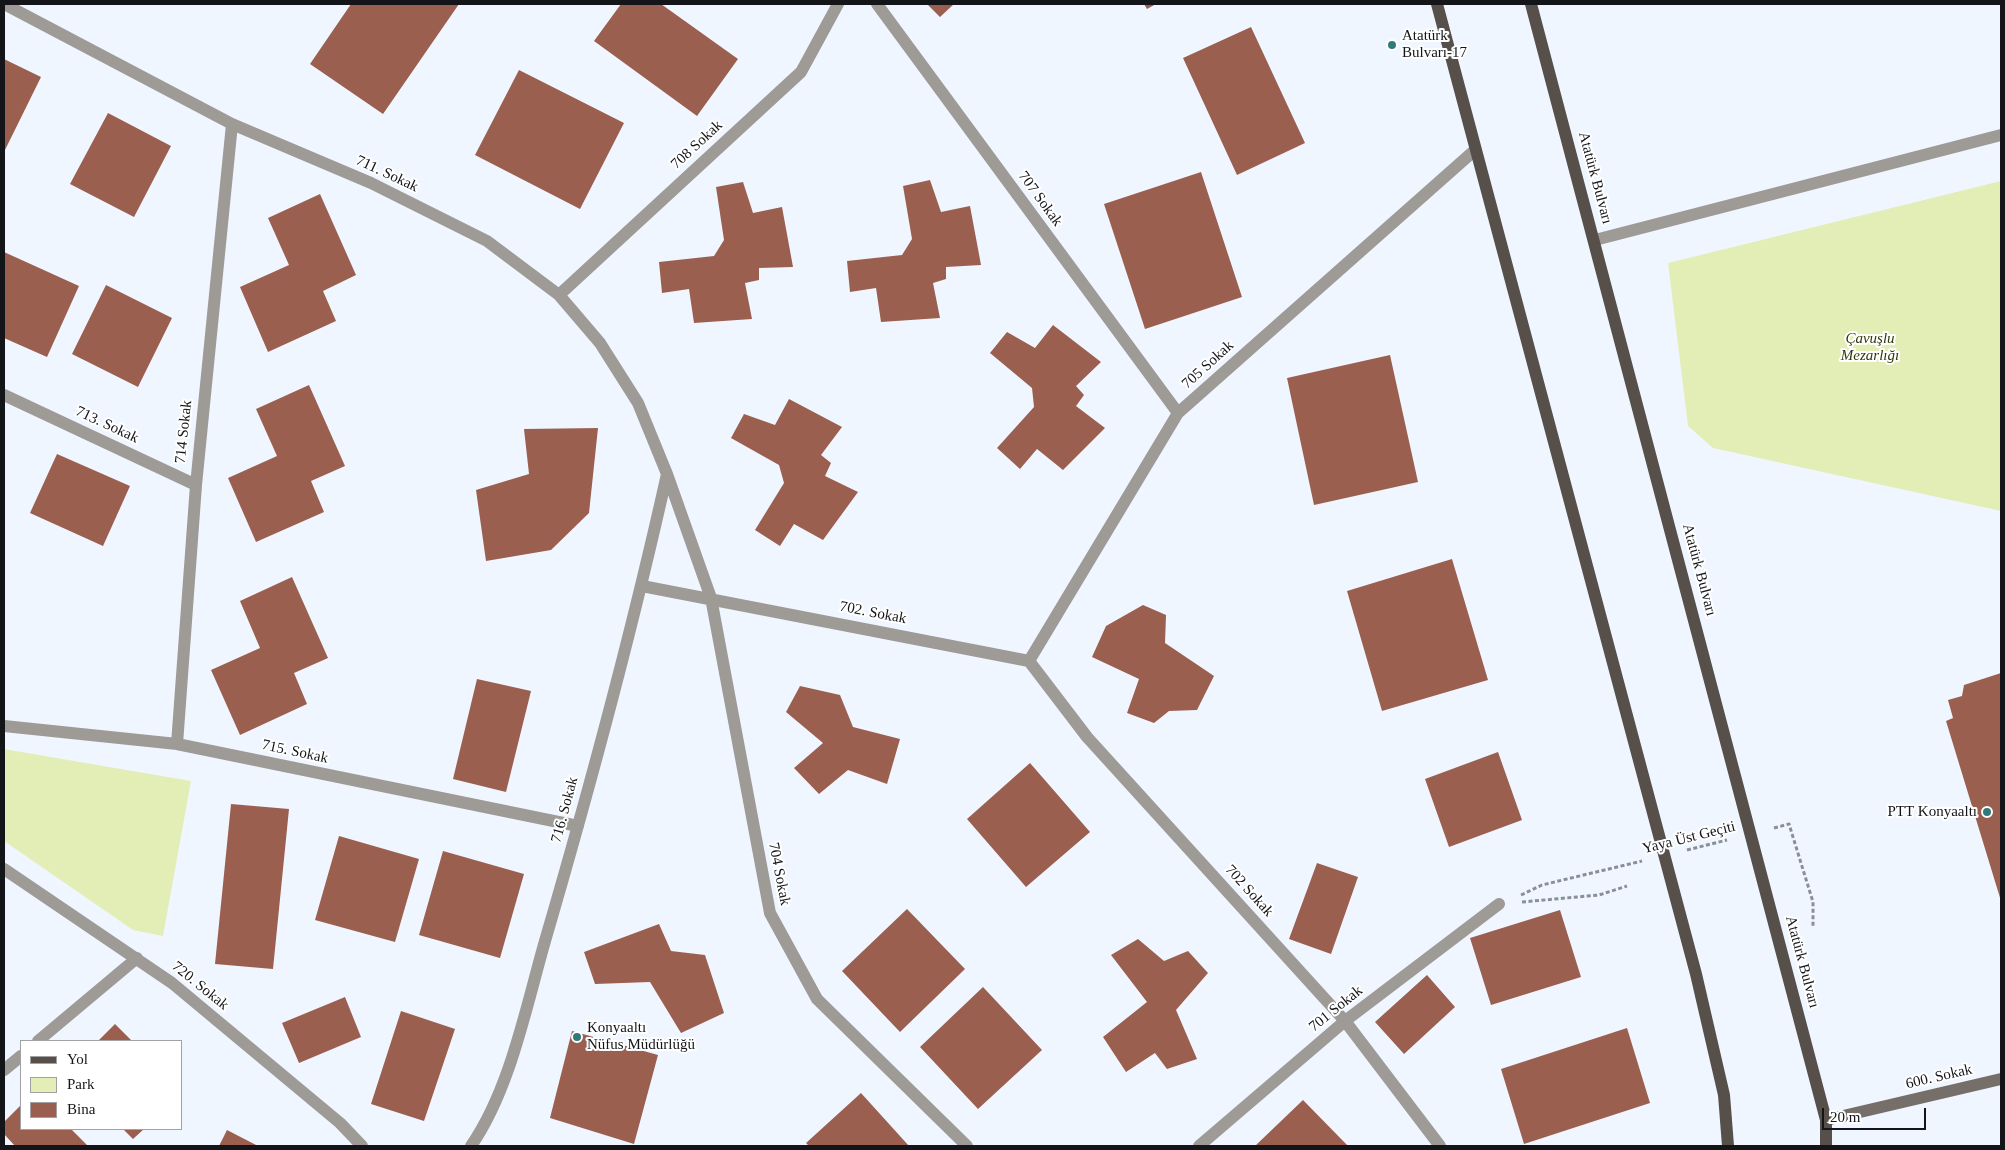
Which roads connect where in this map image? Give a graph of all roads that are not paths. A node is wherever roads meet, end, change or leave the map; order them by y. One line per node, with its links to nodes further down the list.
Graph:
1 (4, 4): 6 (street, 711. Sokak)
2 (838, 4): 10 (street, 708 Sokak)
3 (876, 4): 12 (street, 707 Sokak)
4 (1437, 4): 8 (main road)
5 (1531, 4): 9 (main road, Atatürk Bulvarı)
6 (232, 124): 10 (street, 711. Sokak); 14 (street, 714 Sokak)
7 (2001, 135): 9 (street)
8 (1475, 150): 12 (street, 705 Sokak); 35 (main road)
9 (1595, 240): 29 (main road, Atatürk Bulvarı)
10 (559, 296): 13 (street, 711. Sokak)
11 (4, 395): 14 (street, 713. Sokak)
12 (1178, 413): 17 (street, 705 Sokak)
13 (667, 474): 15 (street, 716. Sokak); 16 (street, 704 Sokak)
14 (196, 485): 19 (street, 714 Sokak)
15 (642, 586): 16 (street, 702. Sokak); 20 (street, 716. Sokak)
16 (711, 598): 17 (street, 702. Sokak); 32 (street, 704 Sokak)
17 (1029, 661): 24 (street, 702 Sokak)
18 (4, 726): 19 (street, 715. Sokak)
19 (176, 744): 20 (street, 715. Sokak)
20 (578, 826): 31 (street, 716. Sokak)
21 (4, 869): 23 (street, 720. Sokak)
22 (1499, 904): 24 (street, 701 Sokak)
23 (136, 958): 25 (street); 30 (street, 720. Sokak)
24 (1345, 1021): 33 (street, 701 Sokak); 34 (street, 702 Sokak)
25 (39, 1040)
26 (20, 1057): 27 (street)
27 (4, 1070)
28 (2001, 1079): 29 (street, 600. Sokak)
29 (1826, 1120): 36 (main road, Atatürk Bulvarı)
30 (362, 1146)
31 (471, 1146)
32 (967, 1146)
33 (1199, 1146)
34 (1440, 1146)
35 (1728, 1146)
36 (1826, 1146)

